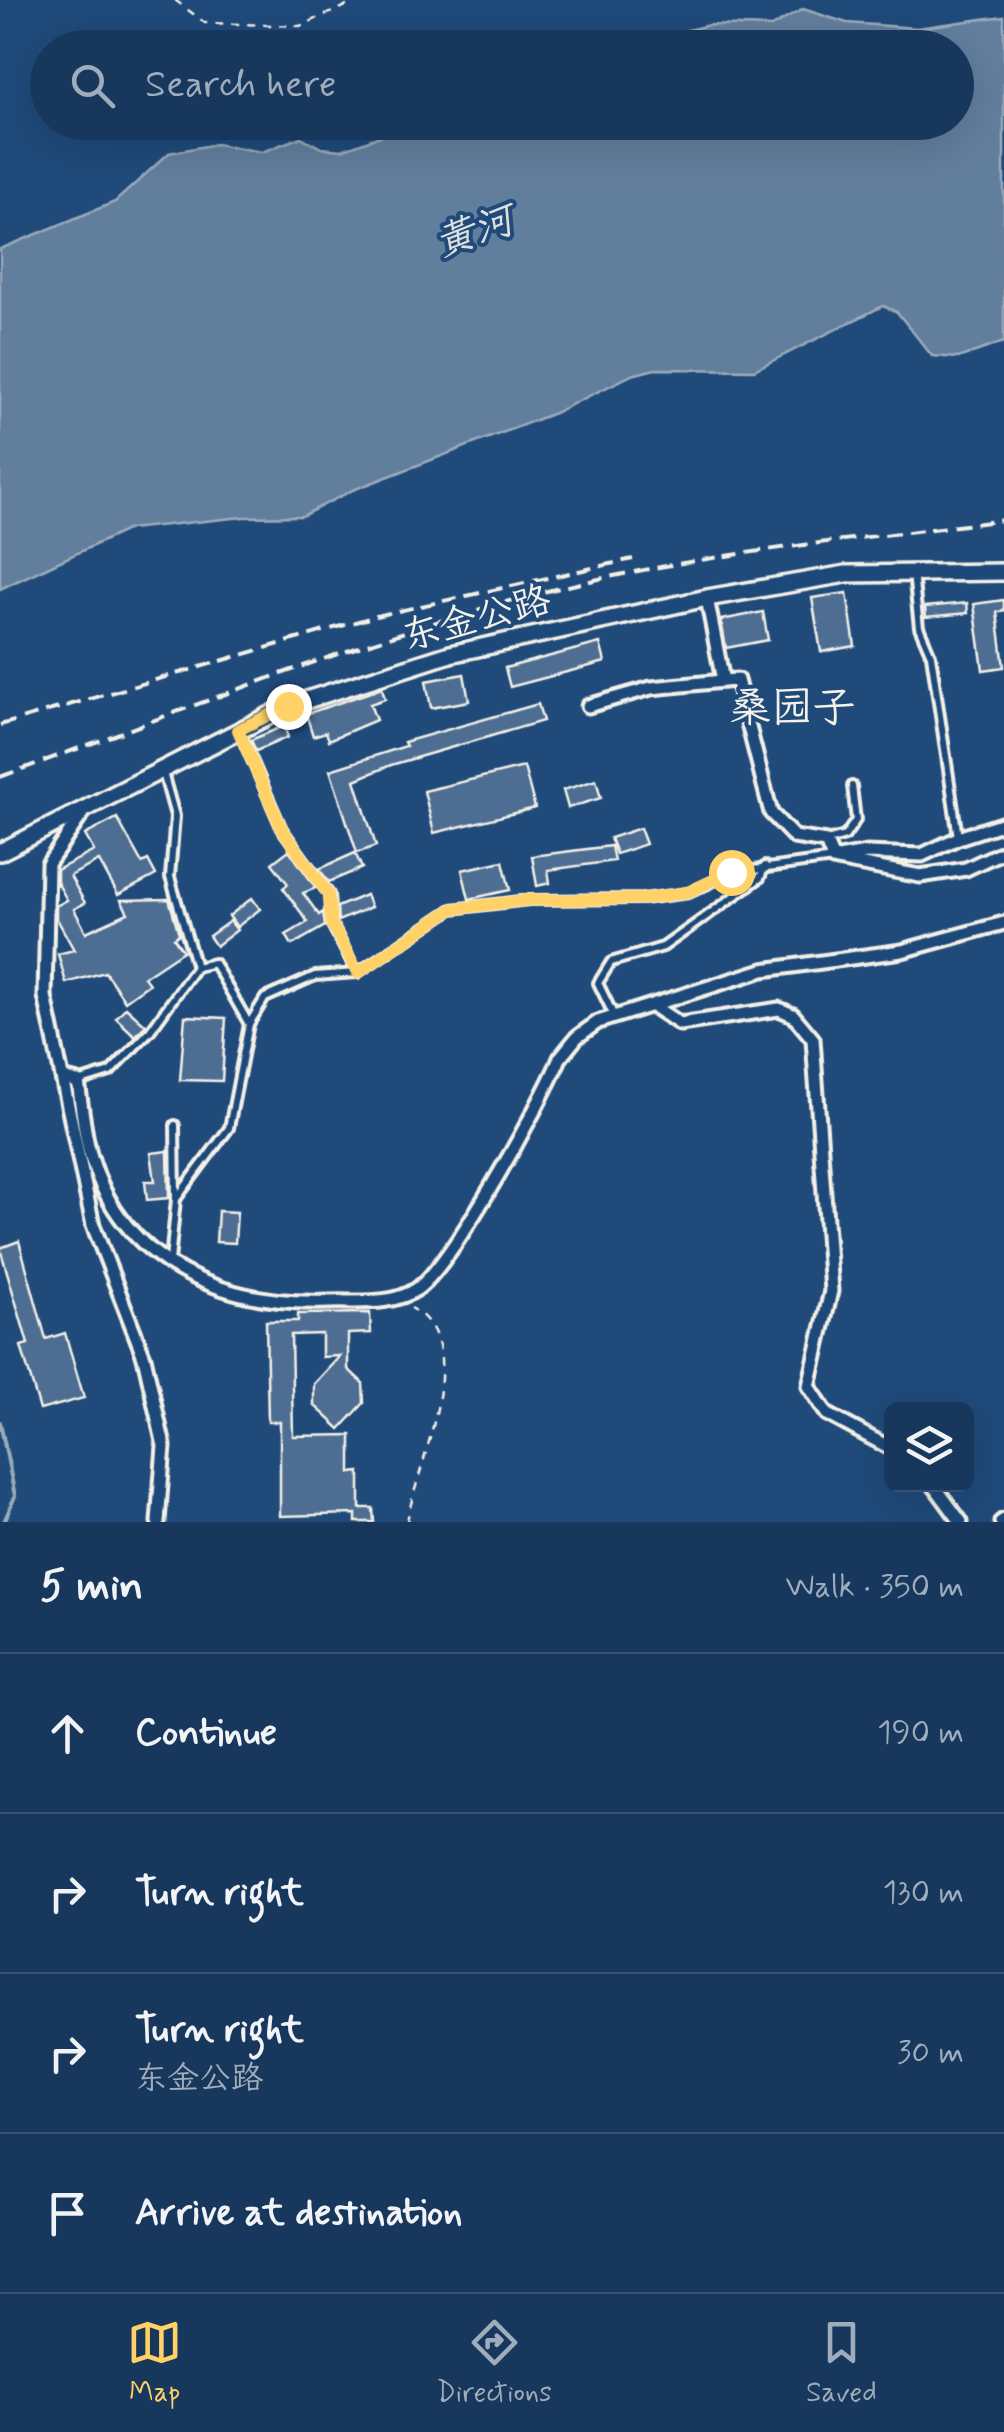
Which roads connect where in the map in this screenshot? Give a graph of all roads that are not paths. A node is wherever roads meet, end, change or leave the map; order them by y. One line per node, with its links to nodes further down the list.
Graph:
1 (913, 572): 2 (main road, 东金公路); 3 (main road, 东金公路); 11 (lane)
2 (1004, 572)
3 (707, 598): 4 (street); 6 (main road, 东金公路)
4 (723, 681): 5 (street); 12 (street)
5 (588, 706)
6 (238, 730): 7 (main road, 东金公路); 19 (lane)
7 (161, 767): 9 (main road, 东金公路); 18 (lane)
8 (852, 786): 12 (lane)
9 (83, 813): 14 (main road, 东金公路); 23 (street)
10 (1004, 824): 11 (street)
11 (958, 838): 15 (street)
12 (826, 842): 15 (street)
13 (1004, 851): 15 (street)
14 (0, 852)
15 (833, 859): 16 (lane)
16 (765, 866): 19 (lane); 21 (lane)
17 (1004, 922): 20 (street)
18 (196, 967): 22 (lane); 24 (lane)
19 (358, 973): 22 (lane)
20 (653, 1006): 21 (street); 28 (street)
21 (614, 1016): 27 (street)
22 (249, 1024): 26 (lane)
23 (62, 1078): 24 (street); 30 (street)
24 (78, 1082): 27 (street)
25 (176, 1125): 26 (lane)
26 (176, 1199): 27 (lane)
27 (170, 1268)
28 (884, 1444)
29 (939, 1492): 31 (street)
30 (158, 1522)
31 (961, 1522)

